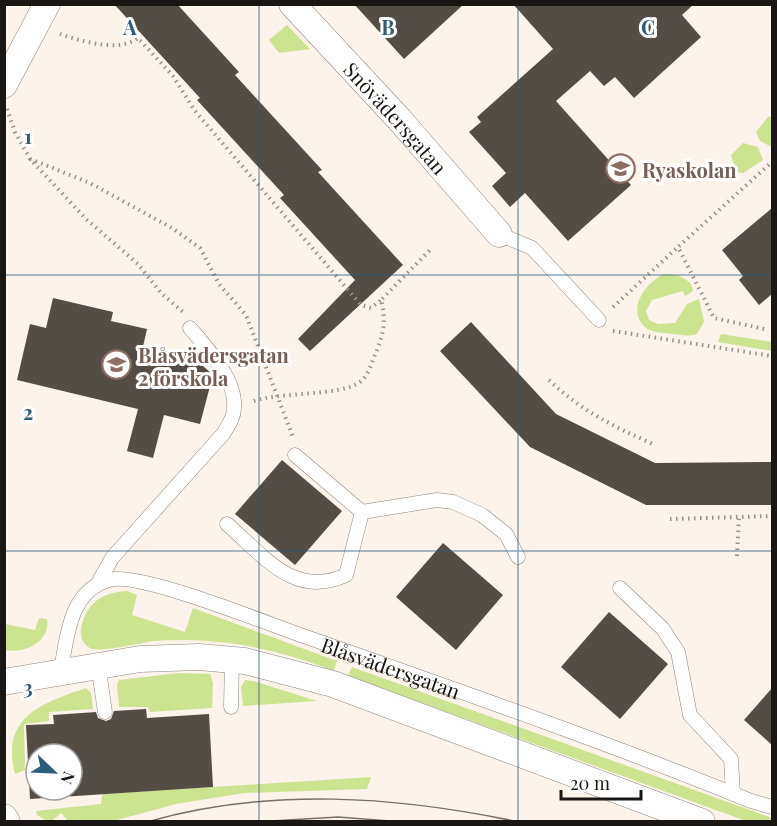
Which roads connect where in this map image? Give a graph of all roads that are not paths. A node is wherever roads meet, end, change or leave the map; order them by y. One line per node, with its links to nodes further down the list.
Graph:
1 (292, 4): 4 (street, Snövädersgatan)
2 (43, 12): 3 (street)
3 (4, 85)
4 (500, 234): 5 (lane)
5 (599, 320)
6 (190, 328): 11 (lane)
7 (295, 454): 8 (lane)
8 (362, 512): 9 (lane); 10 (lane)
9 (227, 524)
10 (519, 557)
11 (97, 585): 15 (lane); 19 (lane, Blåsvädersgatan)
12 (620, 588): 19 (lane)
13 (232, 660): 14 (street, Blåsvädersgatan); 17 (lane); 23 (street, Blåsvädersgatan)
14 (98, 664): 15 (street, Blåsvädersgatan); 18 (lane)
15 (61, 670): 16 (street, Blåsvädersgatan)
16 (4, 682)
17 (231, 707)
18 (105, 712)
19 (733, 794): 20 (lane, Blåsvädersgatan)
20 (772, 807)
21 (4, 817): 22 (street)
22 (7, 822)
23 (702, 822)

